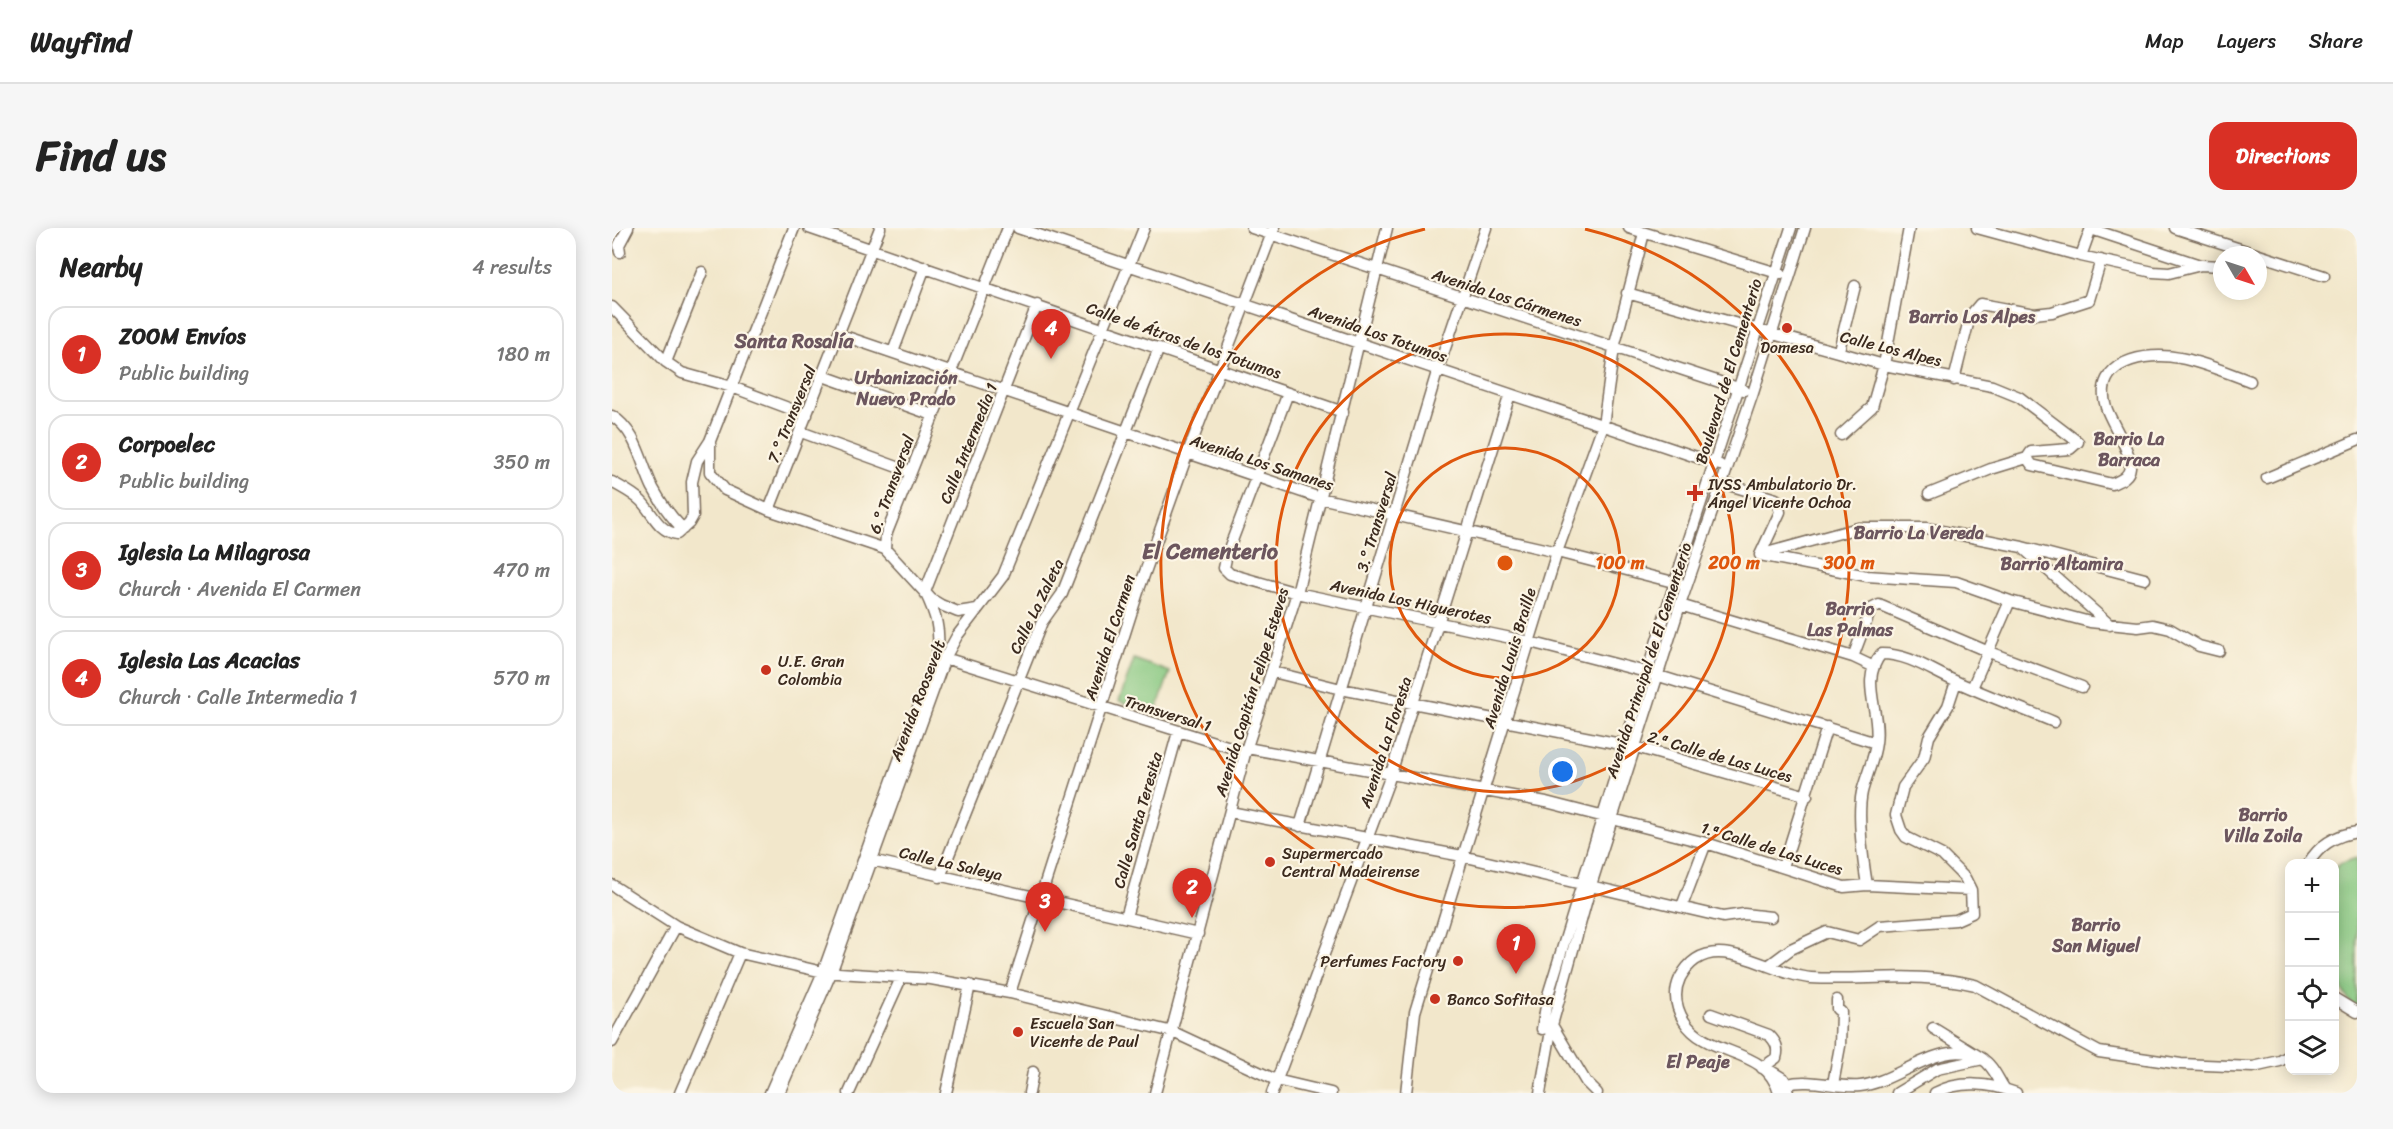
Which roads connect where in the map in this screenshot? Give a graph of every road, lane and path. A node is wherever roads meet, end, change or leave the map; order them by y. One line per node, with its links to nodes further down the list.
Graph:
1 (628, 228): 22 (street)
2 (794, 228): 59 (street)
3 (809, 228): 21 (street, Calle de Átras de los Totumos)
4 (880, 228): 21 (street, 7.° Transversal)
5 (1008, 228): 36 (street, 6.° Transversal)
6 (1018, 228): 27 (street, Avenida Los Totumos)
7 (1144, 228): 27 (street, Avenida Roosevelt)
8 (1252, 228): 18 (street, Avenida Los Cármenes)
9 (1387, 228): 30 (street, Avenida Capitán Felipe Esteves)
10 (1486, 228): 38 (street, 3.° Transversal)
11 (1629, 228): 19 (street)
12 (1791, 228): 32 (street, Boulevard de El Cementerio)
13 (1806, 228): 34 (street, Avenida Principal de El Cementerio)
14 (1909, 228): 52 (street)
15 (1977, 228): 23 (street)
16 (2091, 228): 23 (street); 26 (street)
17 (2175, 228): 20 (street)
18 (1273, 231): 30 (street, Avenida Los Cármenes); 39 (street, Avenida El Carmen)
19 (1644, 233): 32 (street); 37 (street, Avenida Louis Braille)
20 (2229, 246)
21 (872, 249): 29 (street, Calle de Átras de los Totumos); 44 (street, 7.° Transversal)
22 (620, 252)
23 (2080, 256): 25 (street)
24 (2267, 258): 33 (street)
25 (2101, 260): 26 (street); 57 (street)
26 (2200, 265): 28 (street)
27 (1128, 266): 39 (street, Avenida Los Totumos); 42 (street, Avenida Roosevelt)
28 (2213, 266)
29 (925, 267): 36 (street, Calle de Átras de los Totumos); 50 (street)
30 (1376, 269): 38 (street, Avenida Los Cármenes); 46 (street, Avenida Capitán Felipe Esteves)
31 (702, 272): 51 (street)
32 (1775, 272): 34 (street); 43 (street, Boulevard de El Cementerio)
33 (2324, 276)
34 (1790, 277): 45 (street, Avenida Principal de El Cementerio)
35 (1855, 286): 49 (street)
36 (984, 288): 40 (street, Calle de Átras de los Totumos); 55 (street, 6.° Transversal)
37 (1627, 292): 43 (street, Calle Los Alpes); 48 (street, Avenida Louis Braille)
38 (1462, 299): 48 (street, Avenida Los Cármenes); 53 (street, 3.° Transversal)
39 (1246, 304): 46 (street, Avenida Los Totumos); 54 (street, Avenida El Carmen)
40 (1037, 305): 42 (street, Calle de Átras de los Totumos); 61 (street, Calle Intermedia 1)
41 (612, 308): 51 (street)
42 (1103, 327): 47 (street, Calle de Átras de los Totumos); 65 (street, Avenida Roosevelt)
43 (1758, 330): 45 (street, Calle Los Alpes); 60 (street, Boulevard de El Cementerio)
44 (838, 334): 50 (street, Avenida Los Samanes); 56 (street, 7.° Transversal)
45 (1771, 334): 49 (street, Calle Los Alpes); 63 (street, Avenida Principal de El Cementerio)
46 (1360, 342): 53 (street, Avenida Los Totumos); 66 (street, Avenida Capitán Felipe Esteves)
47 (1159, 348): 54 (street, Calle de Átras de los Totumos); 71 (street, Calle La Zaleta)
48 (1614, 348): 60 (street, Avenida Los Cármenes); 70 (street, Avenida Louis Braille)
49 (1839, 350): 52 (street, Calle Los Alpes)
50 (893, 352): 55 (street, Avenida Los Samanes)
51 (666, 362): 59 (street)
52 (1884, 365): 57 (street, Calle Los Alpes); 73 (street)
53 (1438, 369): 64 (street, Avenida Los Totumos); 88 (street, 3.° Transversal)
54 (1221, 370): 62 (street, Calle de Átras de los Totumos); 76 (street, Avenida El Carmen)
55 (951, 371): 61 (street, Avenida Los Samanes); 68 (street, 6.° Transversal)
56 (823, 376): 67 (street, 7.° Transversal); 68 (street)
57 (1954, 380): 77 (street, Calle Los Alpes)
58 (2250, 381): 77 (street)
59 (732, 387): 67 (street); 75 (street)
60 (1739, 388): 63 (street, Avenida Los Cármenes); 78 (street, Boulevard de El Cementerio)
61 (1005, 390): 65 (street, Avenida Los Samanes); 98 (street, Calle Intermedia 1)
62 (1288, 393): 66 (street, Calle de Átras de los Totumos); 81 (street, Avenida Los Higuerotes)
63 (1753, 393): 79 (street, Avenida Principal de El Cementerio)
64 (1510, 394): 70 (street, Avenida Los Totumos); 90 (street, Avenida La Floresta)
65 (1069, 411): 71 (street, Avenida Los Samanes); 103 (street, Avenida Roosevelt)
66 (1343, 412): 86 (street, Avenida Capitán Felipe Esteves)
67 (807, 415): 72 (street, 7.° Transversal)
68 (933, 415): 80 (street, 6.° Transversal)
69 (612, 416): 89 (street)
70 (1603, 425): 78 (street, Avenida Los Totumos); 93 (street, Avenida Louis Braille)
71 (1126, 431): 76 (street, Avenida Los Samanes); 115 (street, Calle La Zaleta)
72 (801, 432): 80 (street); 87 (street, 7.° Transversal)
73 (1841, 435)
74 (2357, 440): 82 (street)
75 (710, 441): 87 (street); 89 (street)
76 (1187, 454): 81 (street, Avenida Los Samanes); 121 (street, Avenida El Carmen)
77 (2026, 458): 85 (street)
78 (1715, 464): 79 (street, Avenida Los Totumos); 96 (street, Boulevard de El Cementerio)
79 (1727, 467): 84 (street, Avenida Principal de El Cementerio)
80 (911, 472): 92 (street, 6.° Transversal)
81 (1255, 478): 86 (street, Avenida Los Samanes); 99 (street, Avenida Los Higuerotes)
82 (2267, 478)
83 (612, 482): 89 (street)
84 (1722, 483): 94 (street); 97 (street, Avenida Principal de El Cementerio)
85 (1929, 494)
86 (1320, 498): 88 (street, Avenida Los Samanes); 99 (street, Avenida Capitán Felipe Esteves)
87 (769, 510): 92 (street)
88 (1394, 516): 90 (street, Avenida Los Samanes); 102 (street, 3.° Transversal)
89 (683, 530)
90 (1467, 531): 93 (street, Avenida Los Samanes); 104 (street, Avenida La Floresta)
91 (2022, 547): 94 (street); 95 (street); 105 (street)
92 (885, 549): 98 (street)
93 (1557, 552): 96 (street, Avenida Los Samanes); 106 (street, Avenida Louis Braille)
94 (1760, 555): 100 (street)
95 (2145, 579)
96 (1675, 582): 97 (street, Avenida Los Samanes); 113 (street, Boulevard de El Cementerio)
97 (1687, 585): 101 (street, Avenida Principal de El Cementerio)
98 (925, 592): 103 (street); 141 (street, Avenida Roosevelt)
99 (1297, 593): 102 (street, Avenida Los Higuerotes); 112 (street, Avenida Capitán Felipe Esteves)
100 (2010, 601): 105 (street); 108 (street)
101 (1680, 605): 109 (street); 114 (street, Avenida Principal de El Cementerio)
102 (1366, 606): 104 (street, Avenida Los Higuerotes); 119 (street, 3.° Transversal)
103 (977, 609): 110 (street, Avenida Roosevelt)
104 (1437, 622): 106 (street, Avenida Los Higuerotes); 120 (street, Avenida La Floresta)
105 (2110, 625): 107 (street)
106 (1530, 642): 113 (street, Avenida Los Higuerotes); 122 (street, Avenida Louis Braille)
107 (2219, 651)
108 (1989, 652): 109 (street); 117 (street); 118 (street)
109 (1853, 657): 111 (street)
110 (945, 658): 115 (street, Transversal 1); 141 (street, Avenida Roosevelt)
111 (1872, 666): 116 (street); 126 (street)
112 (1273, 672): 119 (street, 2.ª Calle de Las Luces); 129 (street, Avenida Capitán Felipe Esteves)
113 (1646, 672): 114 (street, Avenida Los Higuerotes); 127 (street, Boulevard de El Cementerio)
114 (1659, 675): 124 (street, Avenida Los Higuerotes); 128 (street, Avenida Principal de El Cementerio)
115 (1017, 681): 121 (street, Transversal 1); 144 (street, Calle La Zaleta)
116 (1956, 682): 118 (street); 148 (street)
117 (2082, 687)
118 (1972, 688): 123 (street)
119 (1341, 689): 120 (street, 2.ª Calle de Las Luces); 130 (street, 3.° Transversal)
120 (1414, 702): 122 (street, 2.ª Calle de Las Luces); 131 (street, Avenida La Floresta)
121 (1101, 709): 125 (street, Transversal 1); 149 (street, Avenida El Carmen)
122 (1504, 720): 127 (street, 2.ª Calle de Las Luces); 132 (street, Avenida Louis Braille)
123 (2054, 722)
124 (1827, 727): 126 (street, Avenida Los Higuerotes); 133 (street)
125 (1178, 732): 129 (street, Transversal 1); 151 (street, Calle Santa Teresita)
126 (1876, 743): 147 (street)
127 (1624, 745): 128 (street, 2.ª Calle de Las Luces); 135 (street, Boulevard de El Cementerio)
128 (1636, 747): 133 (street, 2.ª Calle de Las Luces); 135 (street, Avenida Principal de El Cementerio)
129 (1246, 750): 130 (street, Transversal 1); 134 (street, Avenida Capitán Felipe Esteves)
130 (1320, 762): 131 (street, Transversal 1); 136 (street, 3.° Transversal)
131 (1391, 774): 132 (street, 1.ª Calle de Las Luces); 138 (street, Avenida La Floresta)
132 (1484, 789): 135 (street, 1.ª Calle de Las Luces); 140 (street, Avenida Louis Braille)
133 (1807, 796): 143 (street)
134 (1230, 812): 136 (street); 154 (street, Avenida Capitán Felipe Esteves)
135 (1607, 818): 139 (street, 1.ª Calle de Las Luces); 145 (street, Avenida Principal de El Cementerio)
136 (1300, 826): 138 (street)
137 (2357, 832): 142 (street)
138 (1368, 838): 140 (street); 173 (street, Avenida La Floresta)
139 (1706, 843): 143 (street, 1.ª Calle de Las Luces); 150 (street)
140 (1462, 856): 145 (street); 186 (street, Avenida Louis Braille)
141 (869, 859): 144 (street, Calle La Saleya); 157 (street, Avenida Roosevelt)
142 (2312, 859)
143 (1783, 867): 147 (street, 1.ª Calle de Las Luces)
144 (940, 877): 149 (street, Calle La Saleya)
145 (1586, 883): 150 (street); 165 (street)
146 (612, 885): 153 (street)
147 (1867, 885): 148 (street, 1.ª Calle de Las Luces)
148 (1971, 890): 156 (street)
149 (1040, 899): 151 (street, Calle La Saleya); 160 (street, Avenida El Carmen)
150 (1682, 906): 152 (street)
151 (1126, 917): 154 (street, Calle La Saleya)
152 (1771, 917)
153 (676, 926): 155 (street); 168 (street)
154 (1198, 934): 167 (street, Avenida Capitán Felipe Esteves)
155 (740, 953): 157 (street); 177 (street)
156 (1768, 966): 169 (street); 171 (street)
157 (827, 972): 158 (street); 178 (street, Avenida Roosevelt); 179 (street, Avenida Roosevelt)
158 (901, 978): 159 (street); 180 (street)
159 (970, 985): 160 (street); 181 (street)
160 (1010, 993): 167 (street)
161 (1837, 1000): 174 (street)
162 (2339, 1001): 163 (street)
163 (2357, 1012)
164 (1711, 1014): 171 (street)
165 (1552, 1025): 187 (street); 188 (street)
166 (1933, 1028): 170 (street)
167 (1173, 1032): 173 (street); 183 (street, Avenida Capitán Felipe Esteves)
168 (612, 1042)
169 (2285, 1058)
170 (1983, 1059): 174 (street); 175 (street); 189 (street)
171 (1762, 1068): 176 (street); 176 (street)
172 (1033, 1072): 182 (street)
173 (1276, 1080): 184 (street, Avenida La Floresta); 185 (street)
174 (1833, 1084): 176 (street)
175 (2004, 1088): 190 (street); 191 (street)
176 (1780, 1090)
177 (680, 1093)
178 (770, 1093)
179 (779, 1093)
180 (849, 1093)
181 (946, 1093)
182 (1029, 1093)
183 (1155, 1093)
184 (1272, 1093)
185 (1331, 1093)
186 (1406, 1093)
187 (1540, 1093)
188 (1597, 1093)
189 (1897, 1093)
190 (1935, 1093)
191 (2016, 1093)

